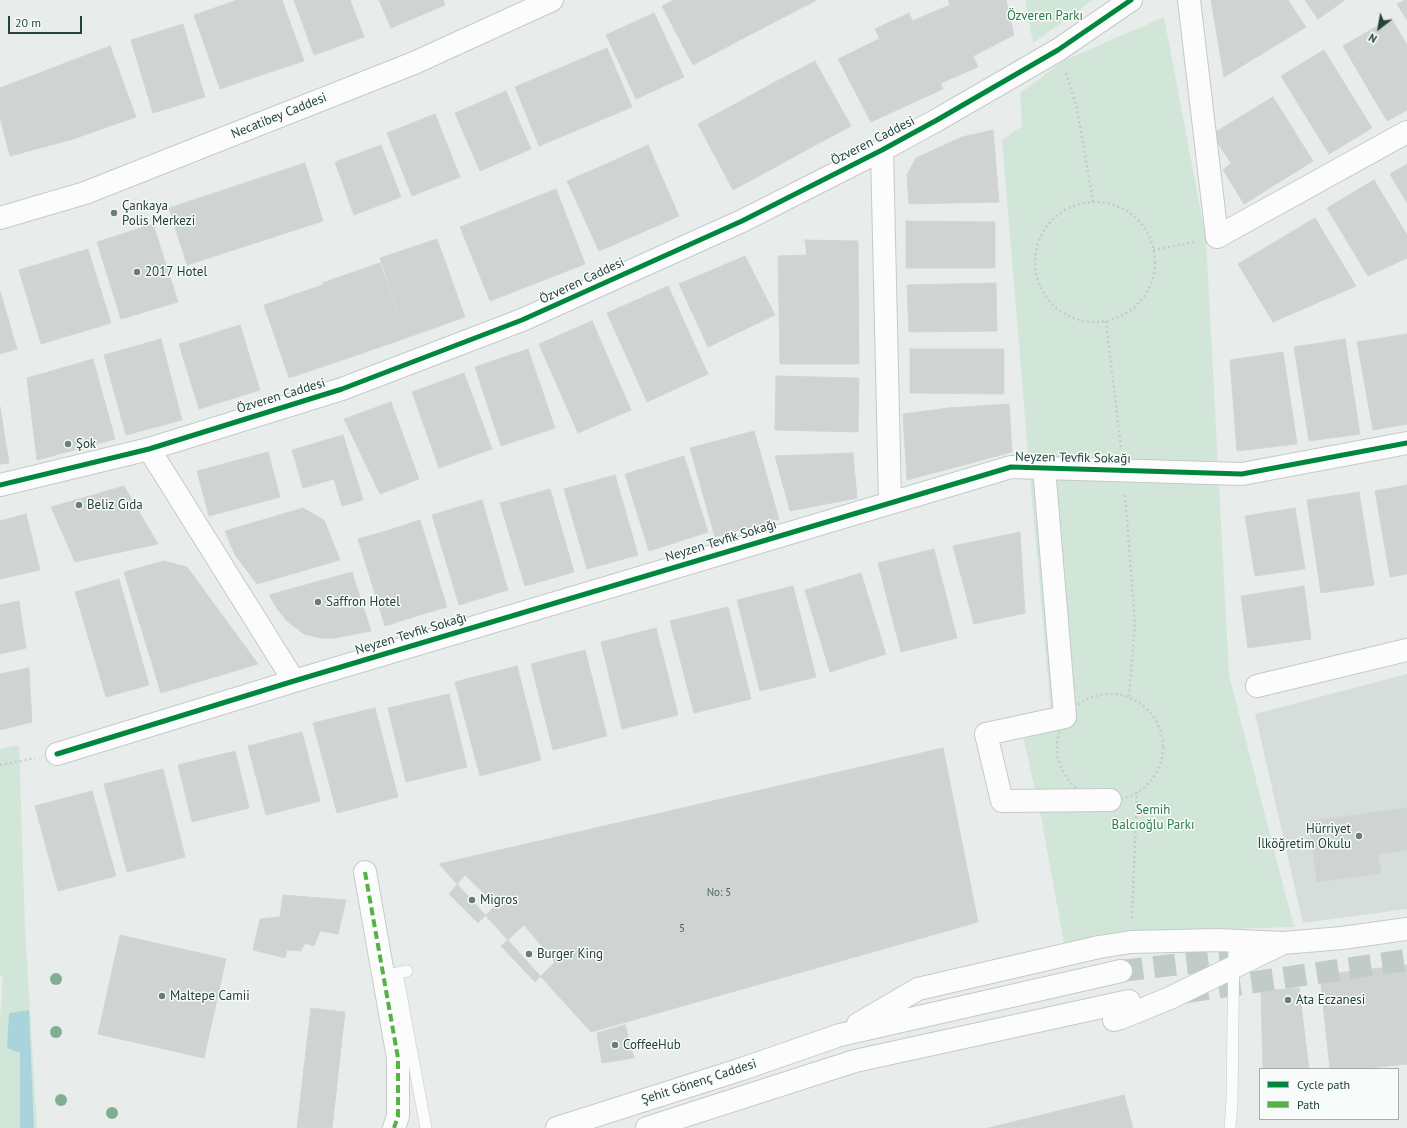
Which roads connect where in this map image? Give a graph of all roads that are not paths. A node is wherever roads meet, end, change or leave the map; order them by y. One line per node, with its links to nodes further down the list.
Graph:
1 (552, 0): 6 (street, Necatibey Caddesi)
2 (1131, 0): 5 (street, Özveren Caddesi)
3 (1189, 0): 4 (street)
4 (1407, 132)
5 (882, 150): 8 (street, Özveren Caddesi); 11 (street)
6 (0, 218)
7 (1407, 443): 9 (street, Neyzen Tevfik Sokağı)
8 (149, 449): 10 (street, Özveren Caddesi); 13 (street)
9 (1044, 468): 11 (street, Neyzen Tevfik Sokağı); 16 (street)
10 (0, 485)
11 (890, 502): 13 (street, Neyzen Tevfik Sokağı)
12 (1407, 650): 14 (street)
13 (294, 681): 15 (street, Neyzen Tevfik Sokağı)
14 (1257, 686)
15 (57, 754)
16 (1110, 800)
17 (365, 872): 27 (street)
18 (1407, 929): 20 (street)
19 (1234, 941): 20 (street); 21 (lane); 25 (street)
20 (1283, 943): 21 (street)
21 (1234, 967): 26 (street); 31 (lane)
22 (407, 971): 28 (lane)
23 (1121, 971): 25 (street)
24 (1129, 1001): 26 (street)
25 (840, 1035): 29 (street, Şehit Gönenç Caddesi)
26 (855, 1061): 30 (street)
27 (394, 1128)
28 (426, 1128)
29 (557, 1128)
30 (647, 1128)
31 (1230, 1128)

